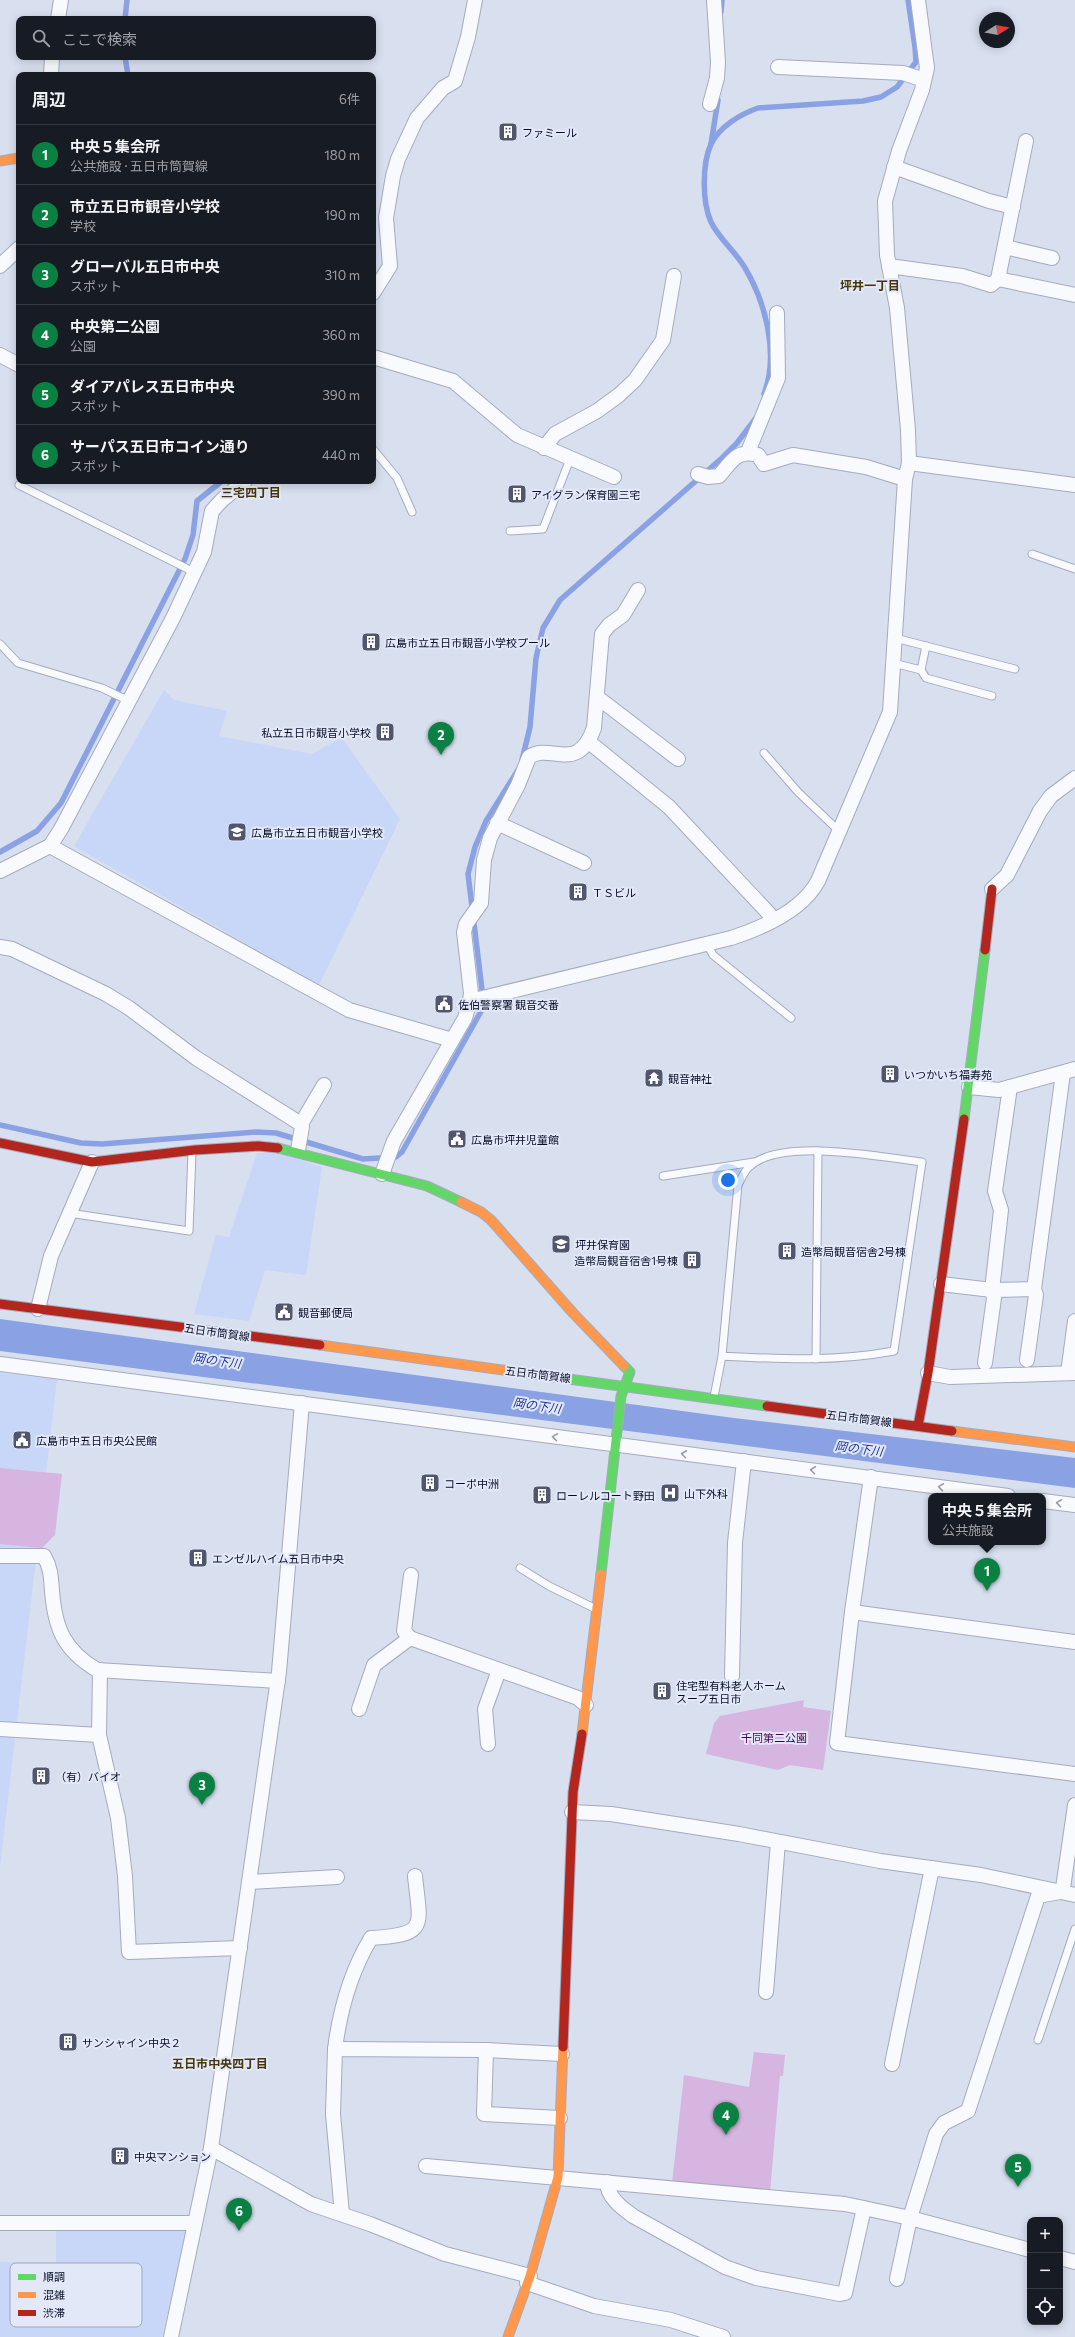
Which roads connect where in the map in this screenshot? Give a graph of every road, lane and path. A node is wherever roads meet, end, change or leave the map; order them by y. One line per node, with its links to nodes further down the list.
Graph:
1 (61, 0): 5 (street)
2 (475, 0): 23 (street)
3 (714, 0): 10 (street)
4 (918, 0): 9 (street)
5 (58, 16)
6 (52, 60): 8 (street)
7 (778, 67): 9 (street)
8 (50, 72)
9 (921, 79): 14 (street)
10 (710, 104)
11 (1026, 141): 15 (street)
12 (16, 158): 13 (street)
13 (0, 161)
14 (894, 167): 15 (street); 20 (street)
15 (1013, 207): 16 (street)
16 (1004, 247): 18 (street); 22 (street)
17 (16, 251): 19 (street)
18 (1052, 258)
19 (0, 266)
20 (889, 266): 22 (street); 33 (street)
21 (674, 276): 29 (street)
22 (998, 279): 24 (street)
23 (376, 288)
24 (1075, 295)
25 (777, 313): 31 (street)
26 (0, 355): 28 (street)
27 (376, 358): 29 (street)
28 (16, 363)
29 (544, 448): 32 (street)
30 (376, 452): 40 (lane)
31 (748, 452): 34 (street); 36 (street)
32 (570, 459): 35 (street); 41 (lane)
33 (909, 463): 36 (street); 39 (street)
34 (703, 476)
35 (614, 477)
36 (905, 479): 46 (street)
37 (241, 484): 44 (street)
38 (19, 485): 44 (lane)
39 (1075, 485)
40 (412, 512)
41 (510, 531)
42 (1032, 554): 43 (lane)
43 (1075, 568)
44 (191, 571): 54 (street)
45 (638, 590): 53 (street)
46 (895, 638): 48 (lane); 49 (street)
47 (0, 644): 54 (lane)
48 (926, 646): 50 (lane); 51 (lane)
49 (893, 663): 51 (lane); 60 (street)
50 (1015, 669)
51 (921, 670): 52 (lane)
52 (992, 696)
53 (597, 697): 55 (street); 57 (street)
54 (126, 699): 61 (street)
55 (588, 742): 59 (street); 65 (street)
56 (764, 754): 60 (lane)
57 (678, 759)
58 (1075, 778): 64 (street)
59 (497, 823): 62 (street); 68 (street)
60 (839, 831): 65 (street)
61 (50, 846): 63 (street); 70 (street)
62 (584, 863)
63 (0, 871)
64 (992, 889): 73 (street)
65 (774, 919): 66 (street)
66 (707, 944): 68 (street); 69 (lane)
67 (0, 947): 75 (street)
68 (473, 1000): 70 (street)
69 (791, 1018)
70 (452, 1040): 82 (street)
71 (1069, 1071): 74 (street); 86 (street)
72 (324, 1085): 75 (street)
73 (969, 1087): 74 (street); 85 (street)
74 (1010, 1087): 87 (street)
75 (302, 1126): 78 (street)
76 (0, 1143): 80 (street)
77 (192, 1150): 78 (street); 80 (street); 84 (lane)
78 (298, 1150): 82 (street)
79 (818, 1151): 81 (lane); 92 (lane); 92 (lane)
80 (92, 1162): 84 (street)
81 (759, 1162): 83 (lane); 91 (lane)
82 (383, 1171): 98 (street)
83 (663, 1176)
84 (69, 1213): 89 (street)
85 (941, 1284): 87 (street); 96 (street)
86 (1034, 1289): 87 (street); 93 (street)
87 (992, 1290): 94 (street)
88 (0, 1304): 89 (street, 五日市筒賀線)
89 (38, 1309): 98 (street, 五日市筒賀線)
90 (1075, 1321): 97 (street)
91 (722, 1356): 92 (lane); 99 (lane)
92 (816, 1360)
93 (1027, 1360)
94 (985, 1363)
95 (0, 1364): 100 (street)
96 (928, 1373): 97 (street); 101 (street)
97 (1072, 1373)
98 (626, 1385): 99 (street, 五日市筒賀線); 102 (street)
99 (714, 1399): 101 (street, 五日市筒賀線)
100 (302, 1403): 102 (street, one-way to 100); 119 (street)
101 (918, 1426): 103 (street, 五日市筒賀線)
102 (614, 1441): 104 (street, one-way to 102); 112 (street)
103 (1075, 1447)
104 (744, 1461): 105 (street, one-way to 104); 118 (street)
105 (871, 1477): 106 (street, one-way to 105); 113 (street)
106 (986, 1493)
107 (1046, 1501): 108 (street, one-way to 107)
108 (1075, 1506)
109 (0, 1556): 116 (street)
110 (520, 1568): 112 (lane)
111 (412, 1575): 114 (street)
112 (596, 1609): 120 (street)
113 (852, 1612): 115 (street); 125 (street)
114 (410, 1638): 117 (street); 121 (street)
115 (1075, 1642)
116 (100, 1670): 119 (street); 123 (street)
117 (499, 1670): 120 (street); 124 (street)
118 (732, 1676)
119 (278, 1681): 132 (street)
120 (586, 1705): 127 (street)
121 (359, 1709)
122 (0, 1729): 123 (street)
123 (99, 1735): 136 (street)
124 (488, 1744)
125 (1075, 1774)
126 (1075, 1805): 133 (street)
127 (572, 1812): 128 (street); 141 (street)
128 (778, 1842): 129 (street); 137 (street)
129 (932, 1868): 133 (street); 142 (street)
130 (415, 1876): 139 (street)
131 (337, 1877): 132 (street)
132 (249, 1882): 136 (street)
133 (1060, 1892): 134 (street); 150 (street)
134 (1075, 1894)
135 (1075, 1929): 138 (lane)
136 (240, 1948): 144 (street)
137 (766, 1992)
138 (1038, 2040)
139 (335, 2049): 140 (street); 149 (street)
140 (486, 2050): 141 (street); 143 (street)
141 (562, 2054): 143 (street)
142 (892, 2064)
143 (560, 2118): 146 (street)
144 (211, 2148): 149 (street); 152 (street)
145 (426, 2166): 146 (street)
146 (558, 2177): 147 (street); 157 (street)
147 (607, 2182): 148 (street); 148 (street)
148 (864, 2208): 150 (street)
149 (342, 2214): 157 (street)
150 (910, 2218): 153 (street); 156 (street)
151 (0, 2223): 152 (street)
152 (195, 2224): 158 (street)
153 (1027, 2249)
154 (1063, 2259): 155 (street)
155 (1075, 2262)
156 (897, 2279)
157 (528, 2280): 159 (street); 160 (street)
158 (171, 2337)
159 (508, 2337)
160 (723, 2337)

